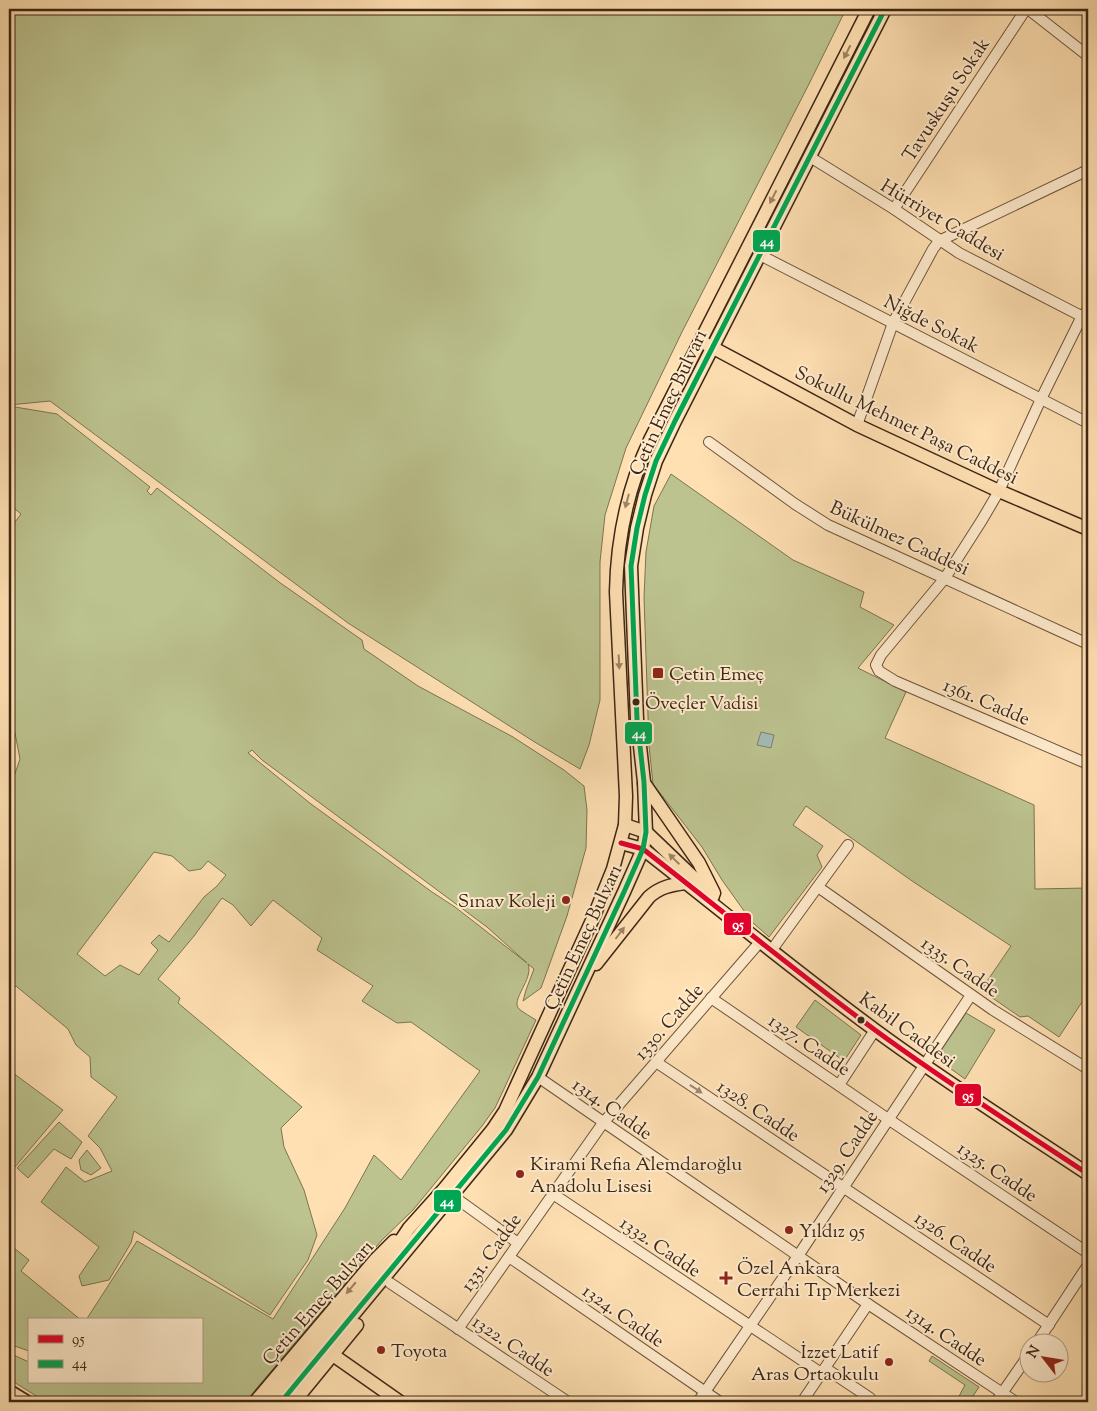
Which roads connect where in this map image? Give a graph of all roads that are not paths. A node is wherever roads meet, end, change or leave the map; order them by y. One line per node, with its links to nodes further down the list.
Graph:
1 (869, 9): 12 (main road, Çetin Emeç Bulvarı, one-way to 12)
2 (885, 9): 5 (main road, Çetin Emeç Bulvarı)
3 (1027, 9): 4 (street); 7 (street, Tavuskuşu Sokak)
4 (1088, 56)
5 (810, 157): 7 (street, Hürriyet Caddesi); 9 (main road, Çetin Emeç Bulvarı)
6 (1088, 170): 8 (street)
7 (894, 209): 8 (street, Hürriyet Caddesi)
8 (940, 241): 10 (street, Hürriyet Caddesi); 11 (street)
9 (760, 255): 11 (street, Niğde Sokak); 13 (main road, Çetin Emeç Bulvarı)
10 (1086, 316): 14 (street)
11 (893, 323): 14 (street, Niğde Sokak); 16 (street)
12 (700, 340): 13 (main road, Sokullu Mehmet Paşa Caddesi); 24 (main road, Çetin Emeç Bulvarı, one-way to 24)
13 (713, 347): 16 (main road, Sokullu Mehmet Paşa Caddesi); 23 (main road, Çetin Emeç Bulvarı)
14 (1041, 399): 15 (street, Niğde Sokak); 18 (street)
15 (1088, 423)
16 (857, 424): 18 (main road, Sokullu Mehmet Paşa Caddesi)
17 (709, 442): 20 (street, Bükülmez Caddesi)
18 (999, 491): 19 (main road, Sokullu Mehmet Paşa Caddesi); 20 (street)
19 (1088, 529)
20 (945, 578): 21 (street, Bükülmez Caddesi); 22 (street, 1361. Cadde)
21 (1088, 644)
22 (1088, 764)
23 (644, 782): 25 (main road, Çetin Emeç Bulvarı); 31 (main road)
24 (625, 825): 25 (main road); 26 (main road, Çetin Emeç Bulvarı)
25 (646, 832): 28 (main road, Çetin Emeç Bulvarı); 31 (main road, Kabil Caddesi, one-way to 25)
26 (621, 843): 28 (main road); 49 (main road, Çetin Emeç Bulvarı)
27 (848, 845): 30 (street)
28 (643, 849): 29 (main road, Kabil Caddesi); 34 (main road, Çetin Emeç Bulvarı)
29 (685, 883): 32 (main road, Kabil Caddesi); 34 (main road, one-way to 29)
30 (818, 887): 33 (street); 35 (street, 1335. Cadde)
31 (717, 900): 32 (main road, Kabil Caddesi)
32 (760, 942): 33 (main road, Kabil Caddesi); 36 (street, 1330. Cadde)
33 (771, 951): 37 (main road, Kabil Caddesi)
34 (580, 986): 41 (main road, Çetin Emeç Bulvarı)
35 (971, 994): 39 (street, 1329. Cadde); 40 (street, 1335. Cadde)
36 (711, 998): 38 (street, 1330. Cadde); 42 (street, 1327. Cadde)
37 (875, 1030): 39 (main road, Kabil Caddesi); 42 (street)
38 (656, 1062): 44 (street, 1330. Cadde); 46 (street, 1328. Cadde, one-way to 46)
39 (924, 1065): 43 (street, 1329. Cadde); 45 (main road, Kabil Caddesi)
40 (1088, 1069)
41 (538, 1077): 44 (street, 1314. Cadde); 48 (main road, Çetin Emeç Bulvarı)
42 (839, 1085): 43 (street, 1327. Cadde)
43 (888, 1119): 46 (street, 1329. Cadde); 51 (street, 1325. Cadde)
44 (603, 1123): 47 (street, 1331. Cadde); 52 (street, 1314. Cadde)
45 (1088, 1174)
46 (844, 1187): 52 (street, 1329. Cadde); 57 (street, 1326. Cadde)
47 (553, 1194): 50 (street, 1331. Cadde); 58 (street, 1332. Cadde)
48 (453, 1196): 49 (main road, Çetin Emeç Bulvarı); 50 (street)
49 (414, 1232): 55 (main road, Çetin Emeç Bulvarı); 69 (main road, Çetin Emeç Bulvarı, one-way to 69); 70 (main road, Çetin Emeç Bulvarı); 71 (main road, Çetin Emeç Bulvarı)
50 (518, 1243): 53 (street, 1331. Cadde)
51 (1088, 1253)
52 (798, 1256): 56 (street, 1314. Cadde); 58 (street, 1329. Cadde)
53 (509, 1257): 59 (street, 1331. Cadde); 65 (street, 1324. Cadde)
54 (1088, 1265): 57 (street)
55 (390, 1283): 59 (street, 1322. Cadde); 61 (main road, Çetin Emeç Bulvarı)
56 (868, 1304): 63 (street); 66 (street, 1314. Cadde)
57 (1049, 1325): 60 (street)
58 (750, 1326): 63 (street, 1332. Cadde); 65 (street, 1329. Cadde)
59 (458, 1329): 74 (street, 1322. Cadde)
60 (1043, 1334)
61 (333, 1355): 72 (main road, Çetin Emeç Bulvarı); 73 (main road)
62 (1020, 1368): 66 (street)
63 (823, 1370): 67 (street, 1332. Cadde); 77 (street)
64 (9, 1391): 68 (main road)
65 (705, 1392): 75 (street, 1329. Cadde); 76 (street, 1324. Cadde)
66 (1003, 1393): 78 (street); 79 (street, 1314. Cadde)
67 (870, 1398)
68 (27, 1402)
69 (255, 1402)
70 (268, 1402)
71 (282, 1402)
72 (294, 1402)
73 (400, 1402)
74 (568, 1402)
75 (698, 1402)
76 (720, 1402)
77 (802, 1402)
78 (996, 1402)
79 (1016, 1402)

